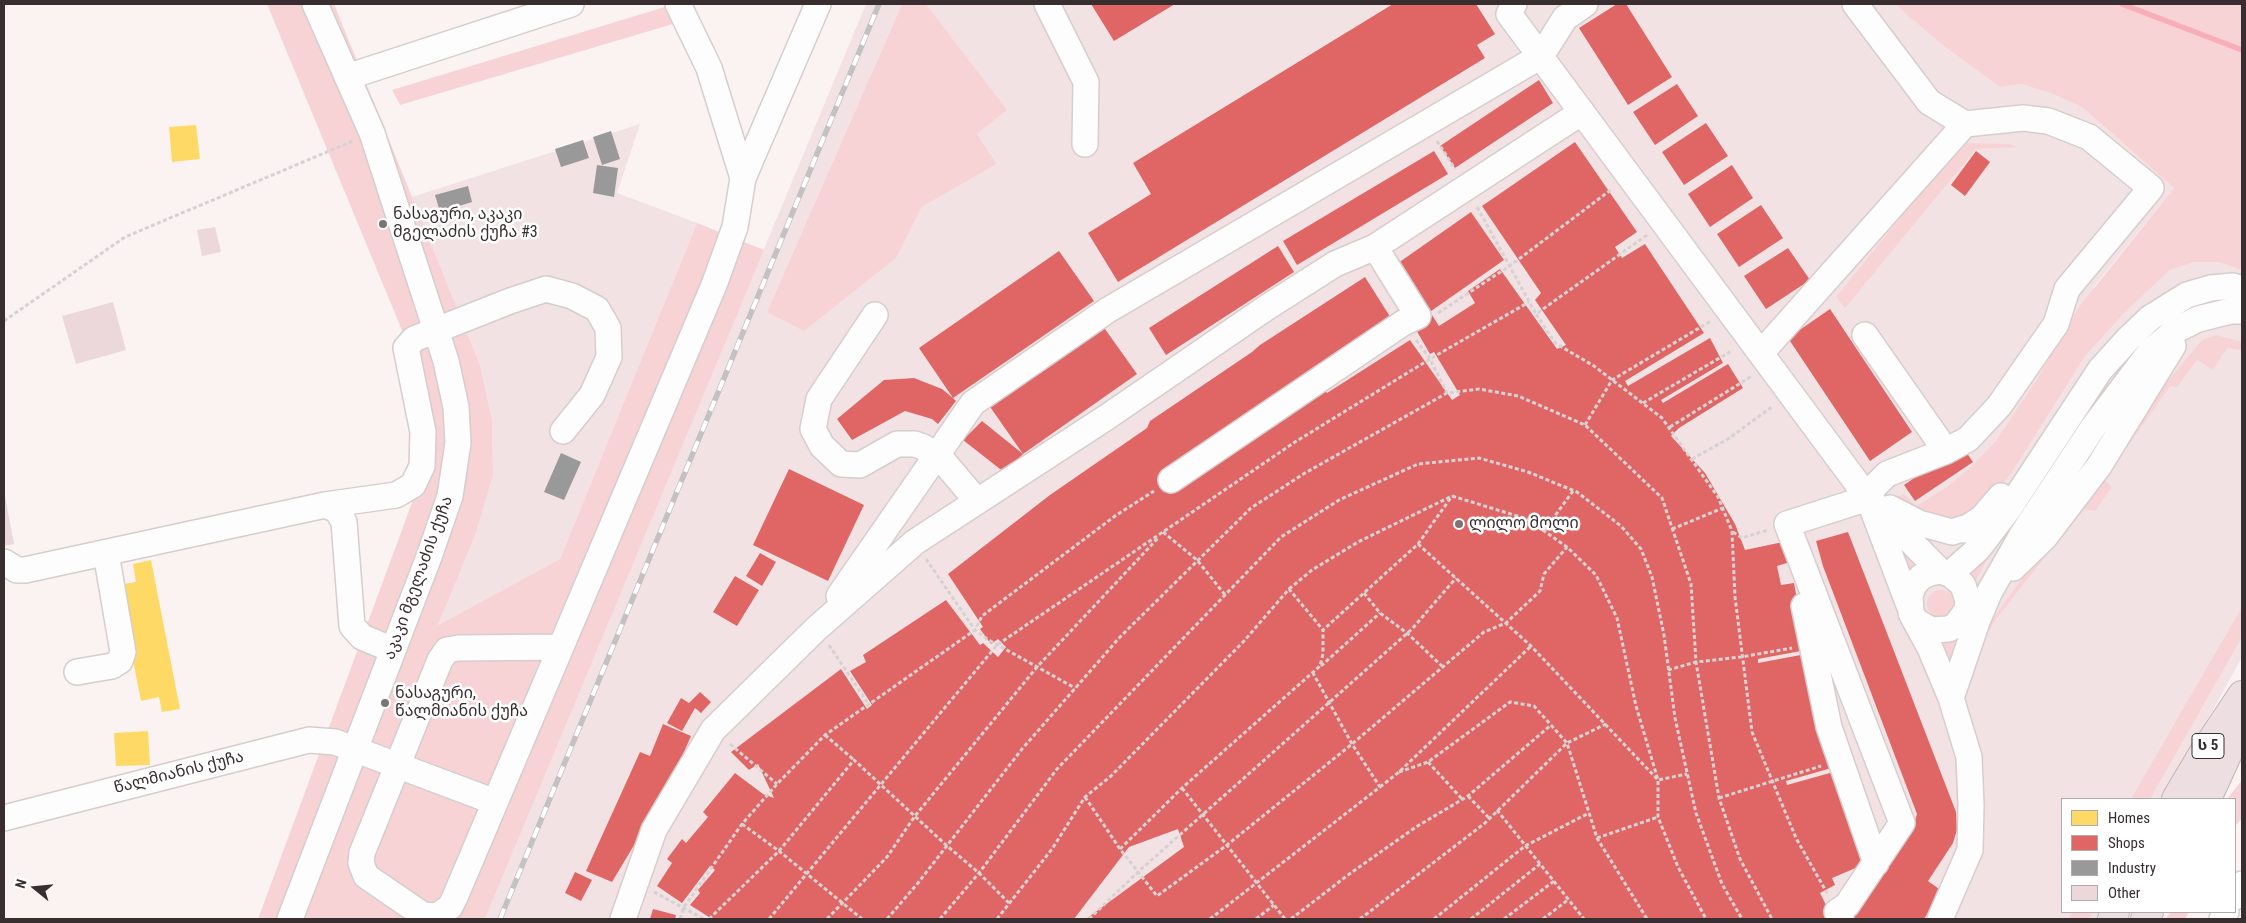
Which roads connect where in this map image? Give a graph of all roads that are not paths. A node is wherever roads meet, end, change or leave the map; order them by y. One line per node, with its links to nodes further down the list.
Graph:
1 (315, 4): 11 (street, აკაკი მგელაძის ქუჩა)
2 (571, 4): 11 (street)
3 (678, 4): 15 (street)
4 (818, 4): 15 (street)
5 (1047, 4): 14 (street)
6 (1514, 4): 10 (street)
7 (1559, 4): 10 (street)
8 (1585, 4): 10 (street)
9 (1856, 4): 13 (street)
10 (1541, 56): 12 (street); 26 (street)
11 (347, 77): 20 (street, აკაკი მგელაძის ქუჩა)
12 (1582, 112): 16 (street); 23 (street)
13 (1965, 124): 23 (street); 25 (street)
14 (1084, 144)
15 (743, 178): 42 (street)
16 (1375, 247): 27 (street); 29 (street)
17 (2237, 299): 19 (street); 22 (street)
18 (875, 315): 26 (street)
19 (2198, 319): 38 (street); 38 (street)
20 (436, 332): 24 (street); 30 (street); 43 (street, აკაკი მგელაძის ქუჩა)
21 (1865, 335): 25 (street)
22 (2129, 338): 31 (street); 32 (street); 33 (street)
23 (1761, 352): 28 (street)
24 (563, 431)
25 (1946, 451): 28 (street)
26 (938, 455): 29 (street); 41 (street)
27 (1172, 480)
28 (1868, 498): 32 (street); 36 (street); 37 (street); 39 (street)
29 (977, 502): 41 (street)
30 (325, 505): 34 (street); 43 (street)
31 (2008, 510): 32 (street); 33 (street)
32 (1964, 530)
33 (1978, 550): 37 (street)
34 (106, 553): 35 (street); 44 (street)
35 (4, 562)
36 (1800, 563): 55 (street); 55 (street)
37 (1945, 573): 39 (street); 40 (street)
38 (1990, 591): 40 (street)
39 (1913, 613): 40 (street); 46 (street)
40 (1973, 615): 46 (street)
41 (817, 628): 60 (street)
42 (560, 647): 50 (street); 53 (street)
43 (393, 650): 48 (street, აკაკი მგელაძის ქუჩა)
44 (77, 672)
45 (2242, 695): 52 (highway, ს 5)
46 (1951, 698): 61 (street)
47 (2242, 722): 51 (highway, ს 5)
48 (355, 749): 50 (street, წალმიანის ქუჩა); 54 (street, წალმიანის ქუჩა); 59 (street, აკაკი მგელაძის ქუჩა)
49 (2242, 755): 51 (street)
50 (398, 765): 53 (street, წალმიანის ქუჩა); 53 (street)
51 (2210, 795)
52 (2177, 798)
53 (495, 802)
54 (4, 818)
55 (1876, 863): 58 (street)
56 (2242, 884): 57 (street)
57 (2236, 895)
58 (1839, 916)
59 (290, 919)
60 (623, 919)
61 (1940, 919)

